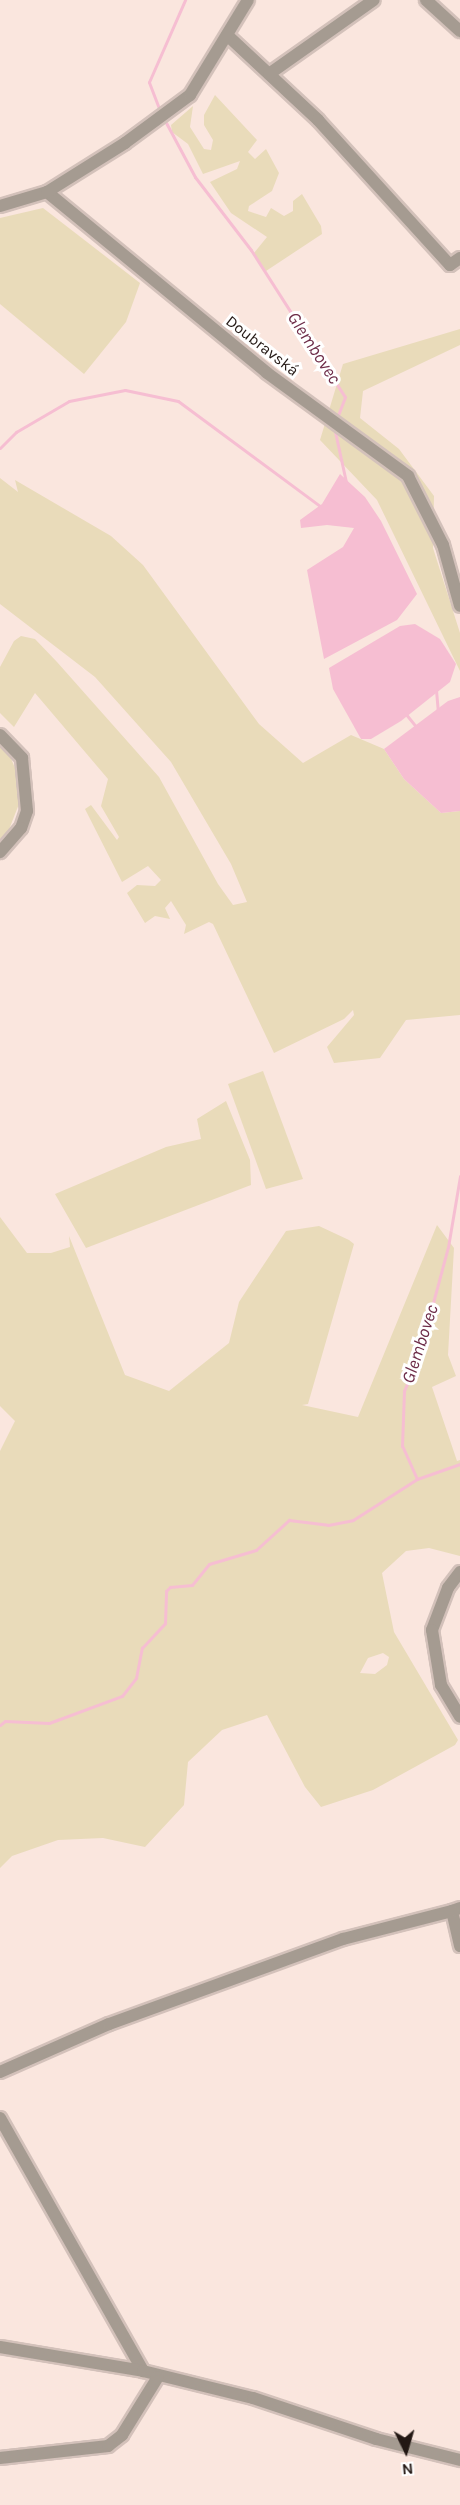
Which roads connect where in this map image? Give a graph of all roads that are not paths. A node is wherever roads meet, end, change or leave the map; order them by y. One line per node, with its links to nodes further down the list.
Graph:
1 (248, 0): 5 (street)
2 (374, 0): 6 (street)
3 (426, 0): 4 (street)
4 (460, 30)
5 (227, 35): 6 (street); 7 (street)
6 (269, 74): 9 (street)
7 (47, 192): 8 (street); 10 (street, Doubravská)
8 (0, 206)
9 (460, 258)
10 (460, 606)
11 (0, 735): 12 (street)
12 (0, 852)
13 (460, 1572): 14 (street)
14 (460, 1717)
15 (456, 1909): 16 (street); 17 (street)
16 (460, 1946)
17 (0, 2072)
18 (0, 2118): 20 (street)
19 (0, 2347): 20 (street)
20 (143, 2371): 21 (street)
21 (158, 2377): 22 (street); 23 (street)
22 (0, 2458)
23 (460, 2460)

